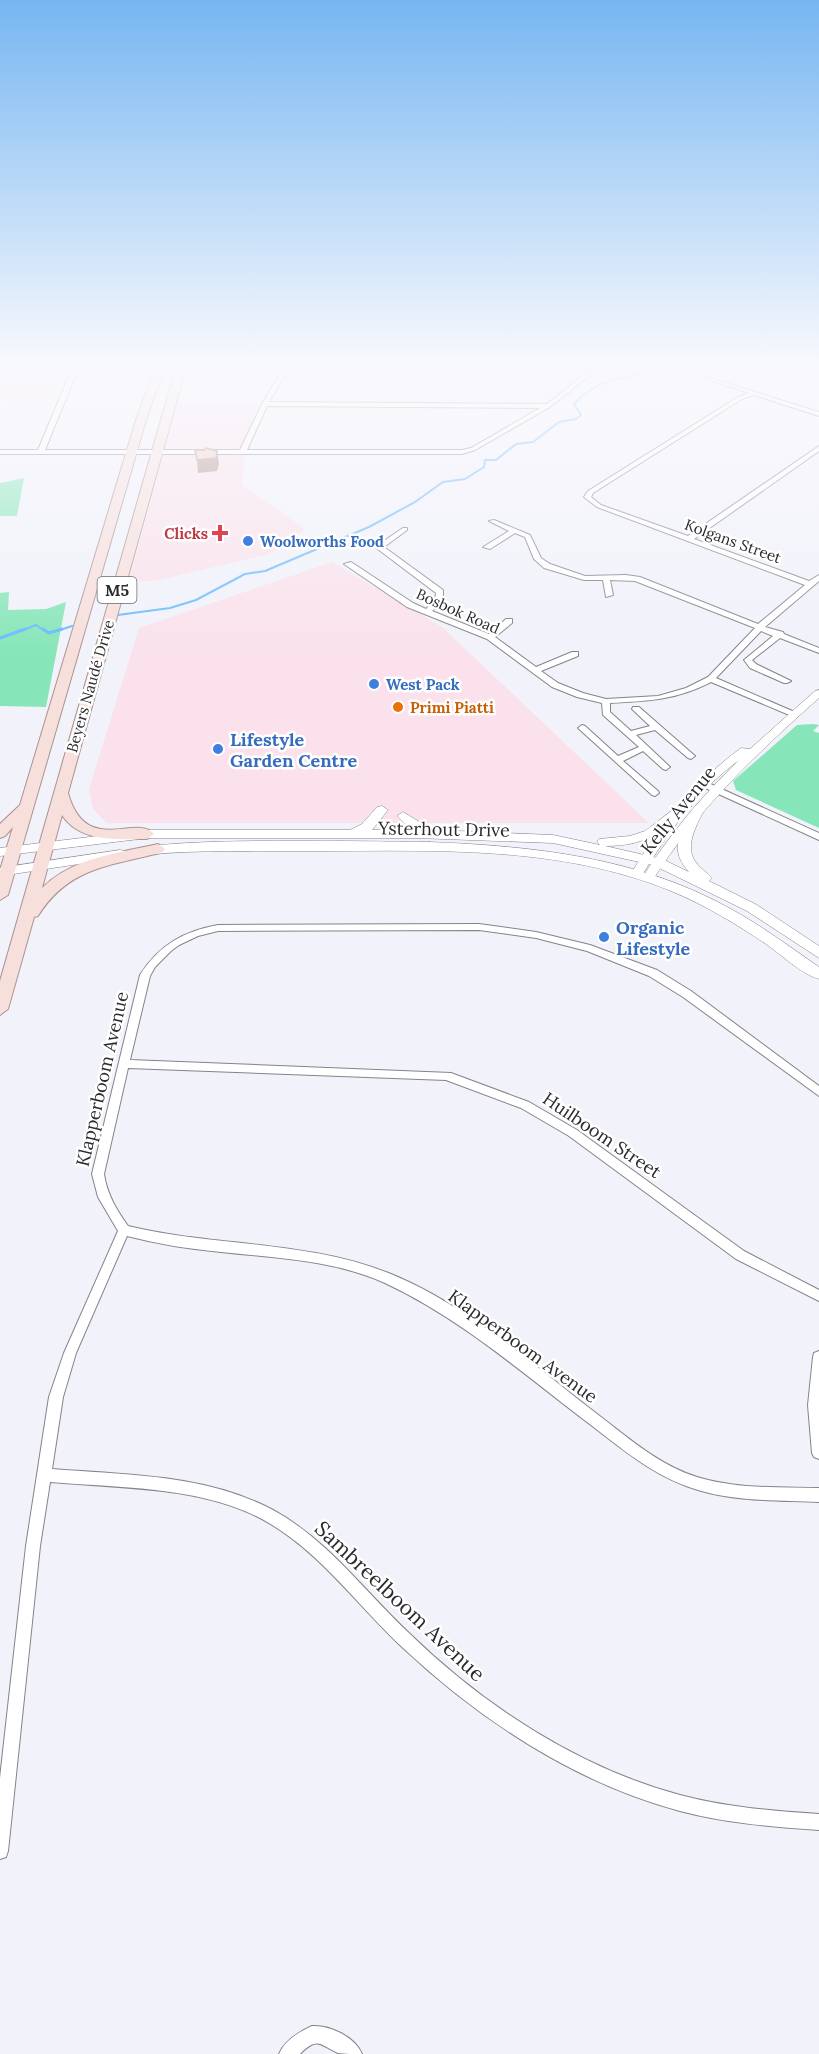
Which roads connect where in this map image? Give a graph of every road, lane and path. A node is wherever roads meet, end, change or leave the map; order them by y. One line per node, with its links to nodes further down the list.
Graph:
1 (129, 460): 38 (main road, Beyers Naudé Drive / M5)
2 (153, 460): 37 (main road, Beyers Naudé Drive / M5)
3 (641, 460): 8 (street, Kolgans Street)
4 (802, 460): 8 (street)
5 (492, 521): 7 (street)
6 (405, 529): 15 (street)
7 (515, 530): 9 (street); 12 (street)
8 (689, 539): 13 (street, Kolgans Street)
9 (487, 547)
10 (348, 564): 15 (street, Bosbok Road)
11 (819, 577): 13 (street)
12 (606, 578): 14 (street); 17 (street)
13 (810, 584): 17 (street)
14 (609, 595)
15 (426, 612): 19 (street, Bosbok Road)
16 (509, 621): 19 (street)
17 (760, 626): 18 (street); 23 (street)
18 (780, 634): 20 (street); 24 (street)
19 (490, 637): 22 (street, Bosbok Road)
20 (819, 651)
21 (575, 654): 22 (street)
22 (535, 670): 26 (street, Bosbok Road)
23 (711, 679): 26 (street, Bosbok Road); 28 (street)
24 (787, 681)
25 (819, 693): 28 (street, Kelly Avenue)
26 (606, 701): 31 (street)
27 (636, 709): 29 (street)
28 (794, 715): 36 (street, Kelly Avenue)
29 (656, 727): 31 (street); 33 (street)
30 (582, 728): 34 (street)
31 (631, 734): 32 (street)
32 (643, 748): 34 (street); 35 (street)
33 (691, 756)
34 (617, 760): 39 (street)
35 (666, 767)
36 (709, 786): 40 (street, Kelly Avenue); 47 (street)
37 (60, 789): 45 (main road); 49 (main road, Beyers Naudé Drive / M5)
38 (30, 791): 43 (main road); 51 (main road, Beyers Naudé Drive / M5)
39 (655, 793)
40 (692, 806): 48 (main road); 52 (street, Kelly Avenue); 57 (main road)
41 (382, 810): 44 (main road)
42 (403, 816): 46 (main road)
43 (0, 833)
44 (335, 833): 45 (main road, Ysterhout Drive); 46 (main road, Ysterhout Drive)
45 (147, 834): 49 (main road, Ysterhout Drive)
46 (432, 834): 48 (main road, Ysterhout Drive)
47 (819, 837)
48 (553, 839): 52 (main road, Ysterhout Drive)
49 (46, 846): 51 (main road, Ysterhout Drive); 53 (main road, Beyers Naudé Drive / M5)
50 (158, 849): 53 (main road, Ysterhout Drive); 55 (main road, Ysterhout Drive); 58 (main road)
51 (6, 851): 54 (main road, Beyers Naudé Drive / M5)
52 (651, 861): 55 (street, Kelly Avenue); 57 (main road, Ysterhout Drive)
53 (41, 866): 54 (main road, Ysterhout Drive); 58 (main road, Beyers Naudé Drive / M5)
54 (3, 872): 56 (main road, Beyers Naudé Drive / M5)
55 (643, 876): 60 (main road, Ysterhout Drive)
56 (0, 895)
57 (735, 899): 59 (main road, Ysterhout Drive)
58 (17, 950): 61 (main road, Beyers Naudé Drive / M5)
59 (819, 953)
60 (819, 974)
61 (0, 1009)
62 (125, 1064): 63 (street, Klapperboom Avenue); 64 (street, Klapperboom Avenue); 65 (street, Huilboom Street)
63 (819, 1092)
64 (124, 1230): 68 (street); 69 (street, Klapperboom Avenue)
65 (819, 1296)
66 (819, 1358): 67 (street)
67 (819, 1453)
68 (44, 1475): 70 (street, Sambreelboom Avenue); 71 (street)
69 (819, 1495)
70 (819, 1822)
71 (0, 1851)
72 (288, 2054): 73 (street)
73 (353, 2054)

